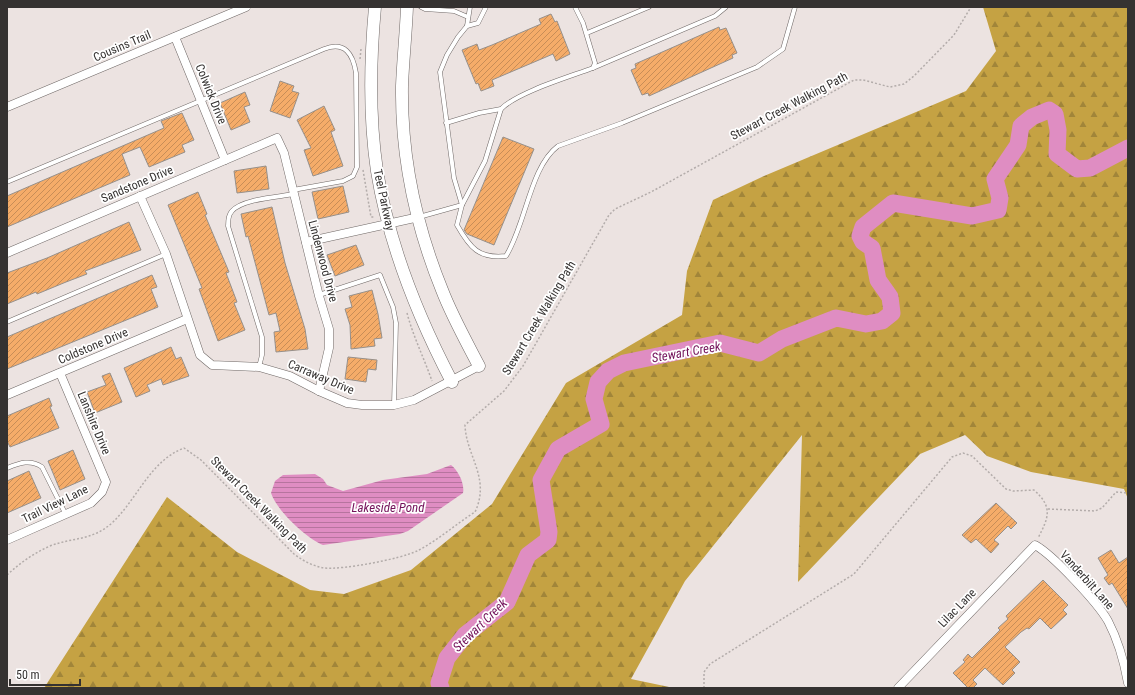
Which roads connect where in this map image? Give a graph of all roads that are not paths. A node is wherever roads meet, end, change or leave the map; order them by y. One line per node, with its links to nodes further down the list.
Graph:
1 (246, 7): 14 (street, Cousins Trail)
2 (375, 7): 27 (street, Teel Parkway)
3 (407, 7): 26 (street)
4 (421, 7): 11 (lane)
5 (470, 7): 11 (lane)
6 (486, 7): 12 (lane)
7 (575, 7): 13 (lane)
8 (649, 7): 13 (lane)
9 (726, 7): 15 (lane)
10 (795, 7): 25 (lane)
11 (468, 17): 12 (lane)
12 (467, 26): 19 (lane)
13 (587, 32): 15 (lane)
14 (175, 37): 16 (street, Colwick Drive); 17 (street, Cousins Trail)
15 (593, 68): 18 (lane)
16 (201, 100): 21 (street, Colwick Drive); 22 (lane); 23 (lane)
17 (7, 107)
18 (501, 109): 19 (lane); 25 (lane)
19 (446, 123): 25 (lane)
20 (277, 138): 21 (street, Sandstone Drive); 23 (street, Lindenwood Drive)
21 (226, 160): 24 (street, Sandstone Drive)
22 (7, 182)
23 (293, 192): 28 (street, Lindenwood Drive); 35 (lane)
24 (140, 196): 29 (street, Sandstone Drive); 30 (street, Carraway Drive)
25 (462, 206): 26 (lane)
26 (419, 218): 27 (street); 34 (street)
27 (389, 224): 28 (street); 37 (street, Teel Parkway)
28 (306, 242): 31 (street, Lindenwood Drive)
29 (7, 252)
30 (166, 254): 32 (street, Carraway Drive); 33 (lane)
31 (319, 296): 38 (street, Lindenwood Drive); 40 (lane)
32 (187, 319): 35 (street, Carraway Drive); 36 (street, Coldstone Drive)
33 (7, 322)
34 (479, 366): 37 (street, Carraway Drive)
35 (259, 367): 38 (street, Carraway Drive)
36 (60, 373): 39 (street, Coldstone Drive); 42 (street, Lanshire Drive)
37 (452, 382): 40 (street, Carraway Drive)
38 (319, 391): 40 (street, Carraway Drive)
39 (7, 395)
40 (394, 405)
41 (7, 468): 43 (lane)
42 (106, 482): 43 (street, Trail View Lane)
43 (66, 515): 44 (street, Trail View Lane)
44 (7, 540)
45 (1035, 545): 46 (street, Vanderbilt Lane); 47 (street, Lilac Lane)
46 (1128, 682)
47 (898, 688)

